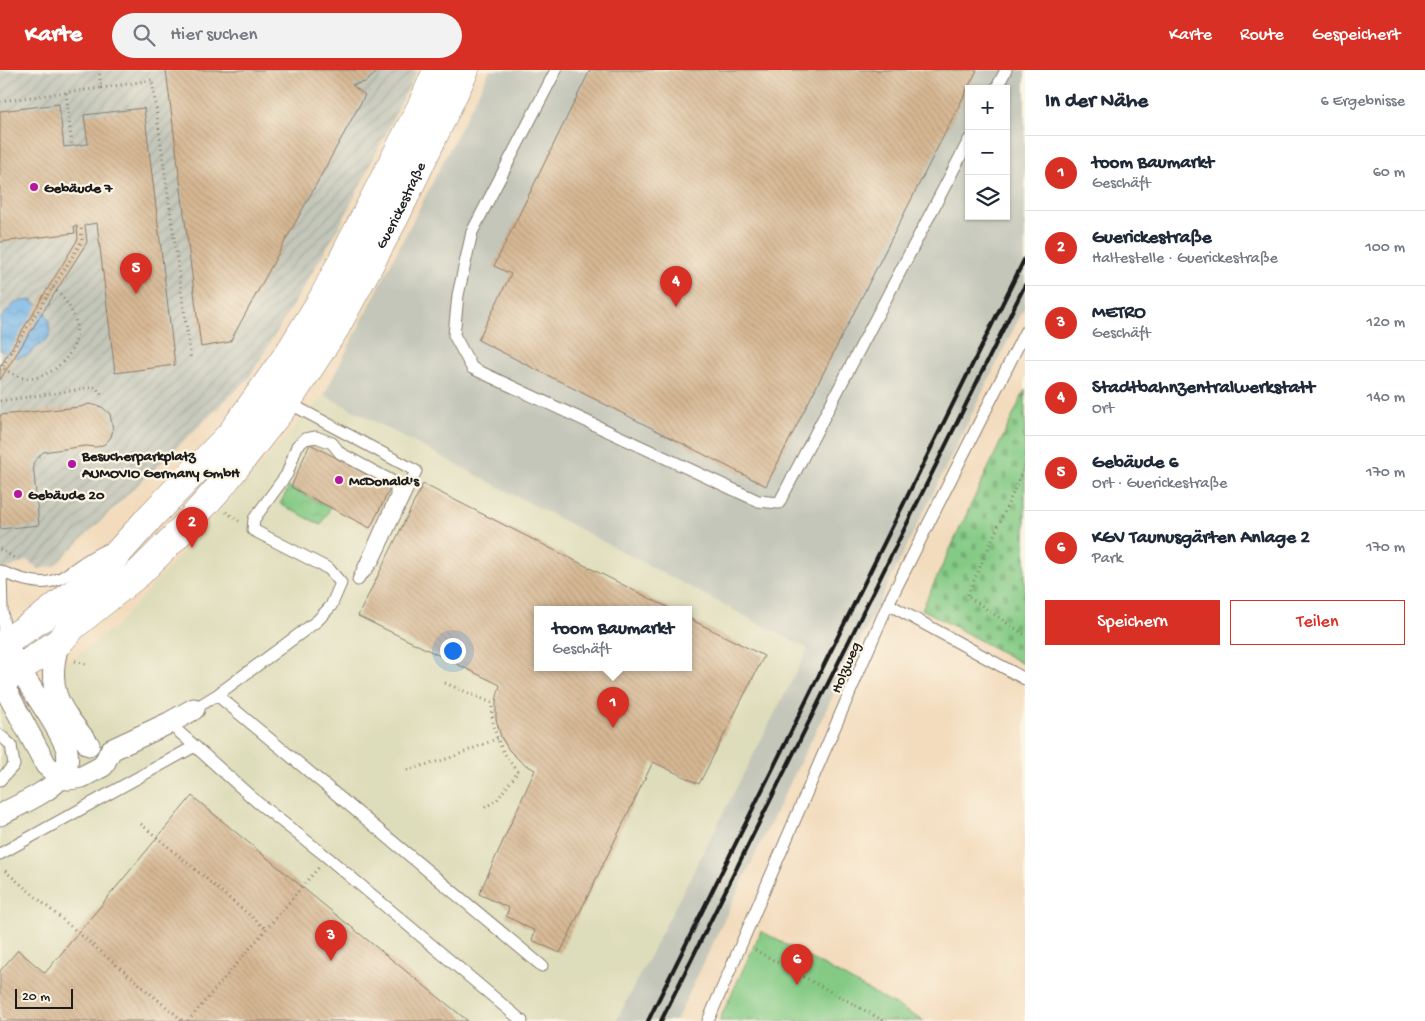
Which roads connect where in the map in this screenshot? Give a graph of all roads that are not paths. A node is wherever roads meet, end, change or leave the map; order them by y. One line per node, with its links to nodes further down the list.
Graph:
1 (437, 70): 9 (main road, Guerickestraße)
2 (465, 70): 8 (main road, Guerickestraße)
3 (556, 70): 6 (lane)
4 (1006, 70): 5 (lane)
5 (998, 85)
6 (965, 148)
7 (1025, 332): 13 (lane, Holzweg)
8 (287, 402): 11 (lane); 14 (main road, Guerickestraße)
9 (126, 543): 10 (lane); 15 (main road, Guerickestraße)
10 (0, 571): 15 (lane)
11 (358, 580): 12 (lane); 12 (lane)
12 (341, 582): 18 (lane)
13 (888, 604): 17 (lane); 32 (lane, Holzweg)
14 (59, 642): 16 (main road, Guerickestraße); 23 (street)
15 (3, 644): 16 (street)
16 (5, 678): 21 (street); 26 (street)
17 (1025, 679)
18 (217, 695): 19 (lane); 30 (lane)
19 (194, 709): 20 (street)
20 (169, 723): 24 (lane); 25 (street)
21 (59, 733): 23 (street); 26 (street)
22 (0, 735): 27 (lane)
23 (89, 745): 25 (street)
24 (195, 746): 29 (lane); 31 (lane)
25 (111, 750): 26 (street)
26 (62, 778): 28 (street)
27 (0, 780)
28 (0, 815)
29 (0, 854)
30 (542, 966)
31 (522, 1021)
32 (708, 1021)

